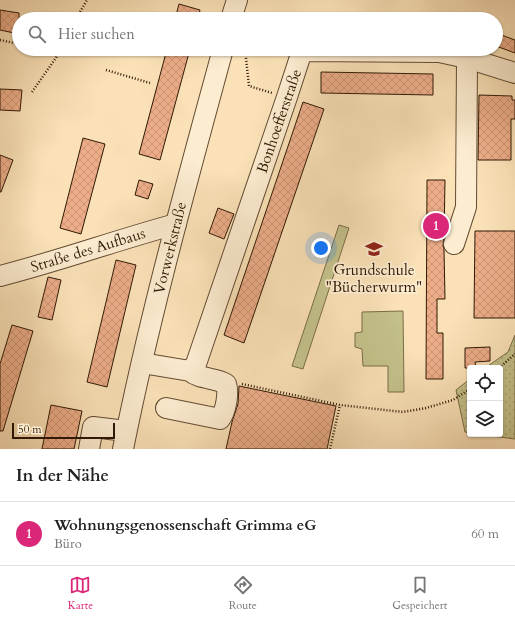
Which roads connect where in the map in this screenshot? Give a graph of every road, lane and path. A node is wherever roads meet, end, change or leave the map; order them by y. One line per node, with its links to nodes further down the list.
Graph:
1 (87, 0): 3 (path)
2 (237, 0): 4 (street)
3 (80, 12)
4 (233, 12)
5 (0, 40): 6 (path)
6 (12, 43)
7 (57, 56): 16 (path)
8 (221, 56): 18 (street, Vorwerkstraße)
9 (246, 56): 17 (path)
10 (300, 56): 17 (street, Bonhoefferstraße)
11 (457, 56): 12 (street, Bonhoefferstraße)
12 (467, 58): 14 (street, Bonhoefferstraße); 19 (street)
13 (106, 70): 15 (path)
14 (515, 73)
15 (150, 82)
16 (32, 92)
17 (287, 97): 24 (street, Bonhoefferstraße)
18 (176, 224): 20 (street, Straße des Aufbaus); 22 (street, Vorwerkstraße)
19 (454, 244)
20 (0, 276)
21 (515, 354): 23 (path)
22 (142, 364): 24 (street); 29 (street, Vorwerkstraße)
23 (502, 365)
24 (190, 371): 25 (street)
25 (224, 382): 27 (path); 28 (street)
26 (467, 391): 27 (path)
27 (340, 405): 31 (path)
28 (166, 408)
29 (124, 440): 30 (street)
30 (89, 449)
31 (330, 449)

